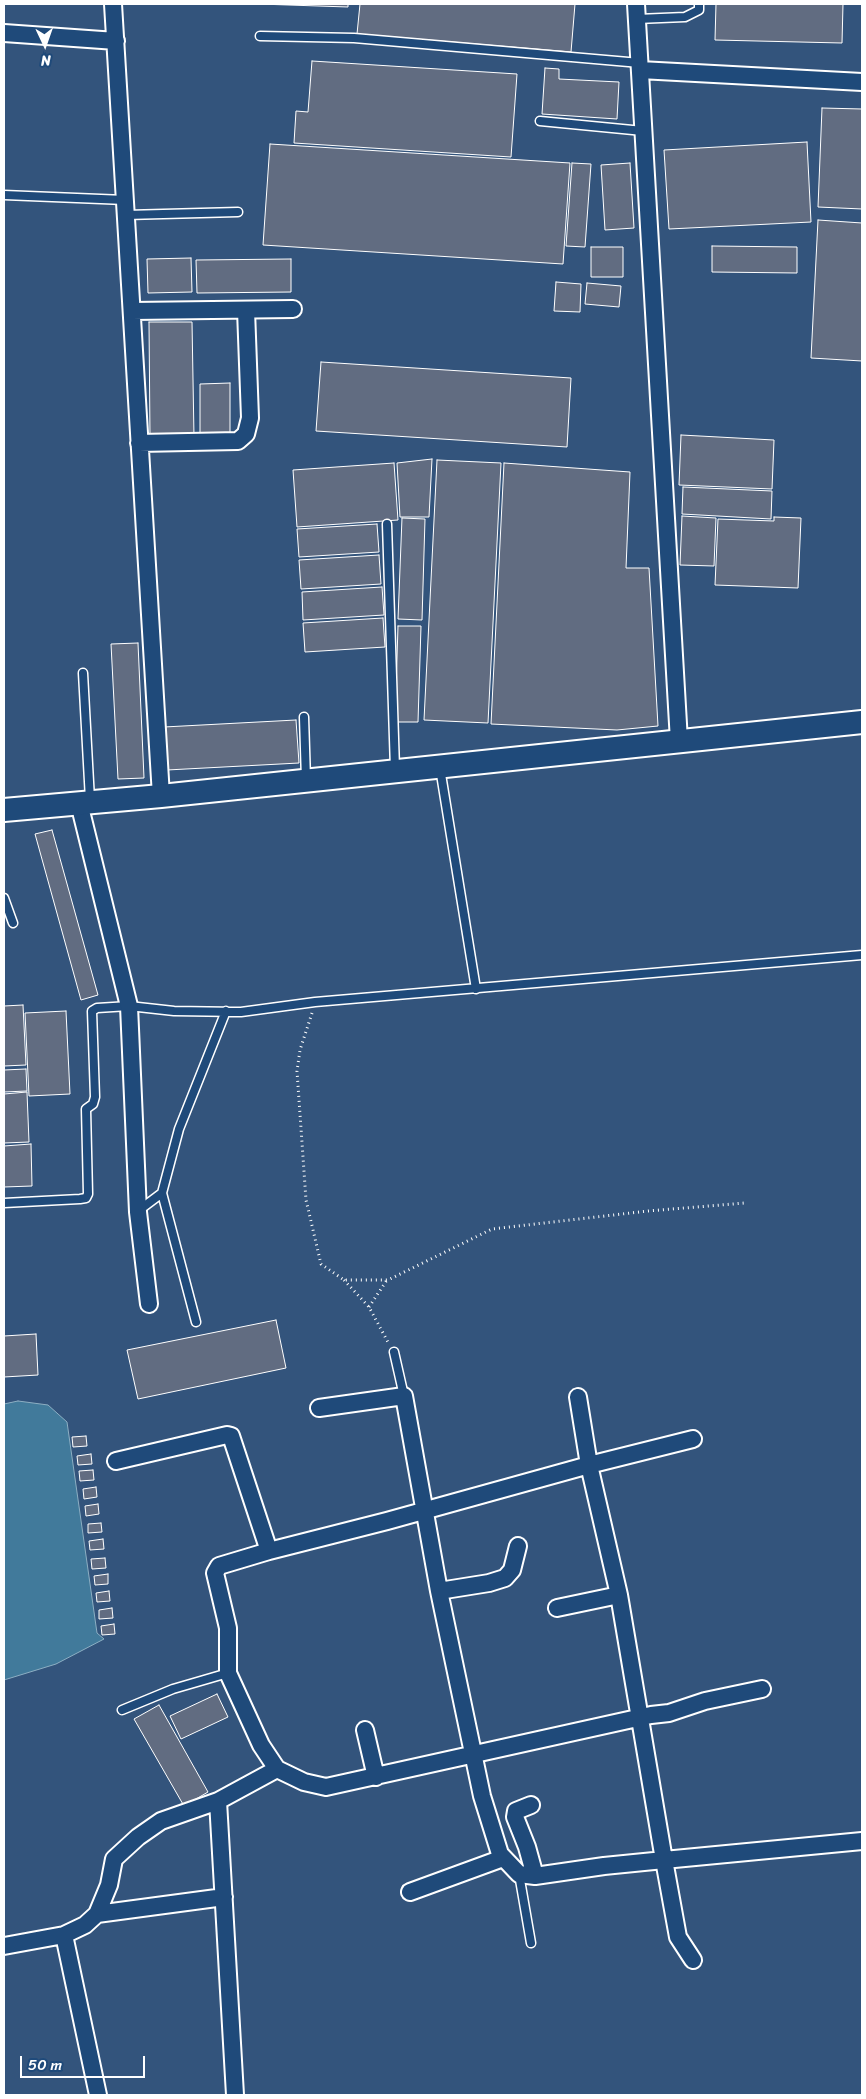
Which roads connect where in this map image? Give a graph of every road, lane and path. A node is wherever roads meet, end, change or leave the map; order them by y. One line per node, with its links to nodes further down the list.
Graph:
1 (113, 4): 6 (street)
2 (699, 4): 3 (lane)
3 (637, 11): 7 (street)
4 (4, 33): 6 (street)
5 (260, 36): 7 (lane)
6 (116, 41): 12 (street)
7 (640, 67): 8 (street); 10 (street)
8 (862, 82)
9 (540, 121): 10 (lane)
10 (643, 131): 22 (street)
11 (4, 195): 12 (lane)
12 (126, 207): 13 (lane); 16 (street)
13 (238, 212)
14 (292, 309): 15 (street)
15 (246, 310): 16 (street); 17 (street)
16 (132, 311): 17 (street)
17 (139, 442): 26 (street)
18 (387, 524): 24 (lane)
19 (83, 673): 27 (lane)
20 (304, 717): 25 (lane)
21 (862, 722): 22 (street)
22 (680, 741): 23 (street)
23 (440, 766): 24 (street); 32 (lane)
24 (395, 771): 25 (street)
25 (306, 780): 26 (street)
26 (161, 796): 27 (street)
27 (84, 803): 28 (street); 34 (street)
28 (4, 810)
29 (4, 898): 30 (lane)
30 (13, 923)
31 (862, 954): 32 (lane)
32 (476, 988): 33 (lane)
33 (315, 1002): 35 (lane); 40 (path)
34 (129, 1006): 35 (lane); 37 (lane); 39 (street)
35 (226, 1011): 36 (lane)
36 (162, 1193): 39 (lane); 44 (lane)
37 (4, 1203)
38 (745, 1203): 41 (path)
39 (138, 1212): 42 (street)
40 (344, 1280): 41 (path); 43 (path)
41 (388, 1280): 43 (path)
42 (149, 1304)
43 (369, 1307): 45 (path)
44 (196, 1322)
45 (389, 1344)
46 (394, 1352): 47 (lane)
47 (404, 1396): 49 (street); 53 (street)
48 (578, 1397): 52 (street)
49 (319, 1408)
50 (693, 1439): 52 (street)
51 (116, 1461): 55 (street)
52 (589, 1465): 53 (street); 57 (street)
53 (425, 1509): 55 (street); 56 (street)
54 (518, 1546): 56 (street)
55 (268, 1551): 59 (street)
56 (439, 1591): 64 (street)
57 (619, 1595): 58 (street); 62 (street)
58 (557, 1608)
59 (228, 1672): 61 (lane); 65 (street)
60 (762, 1689): 62 (street)
61 (122, 1710)
62 (640, 1717): 64 (street); 71 (street)
63 (364, 1730): 66 (street)
64 (473, 1753): 66 (street); 70 (street)
65 (277, 1769): 66 (street); 67 (street)
66 (376, 1777)
67 (218, 1801): 75 (street); 76 (street)
68 (531, 1805): 73 (street)
69 (862, 1840): 71 (street)
70 (503, 1858): 72 (street); 74 (street)
71 (664, 1860): 73 (street); 80 (street)
72 (519, 1874): 73 (street); 78 (lane)
73 (536, 1876)
74 (410, 1892)
75 (224, 1896): 76 (street); 82 (street)
76 (97, 1914): 77 (street)
77 (64, 1935): 79 (street); 81 (street)
78 (531, 1943)
79 (4, 1946)
80 (693, 1960)
81 (98, 2095)
82 (236, 2095)

